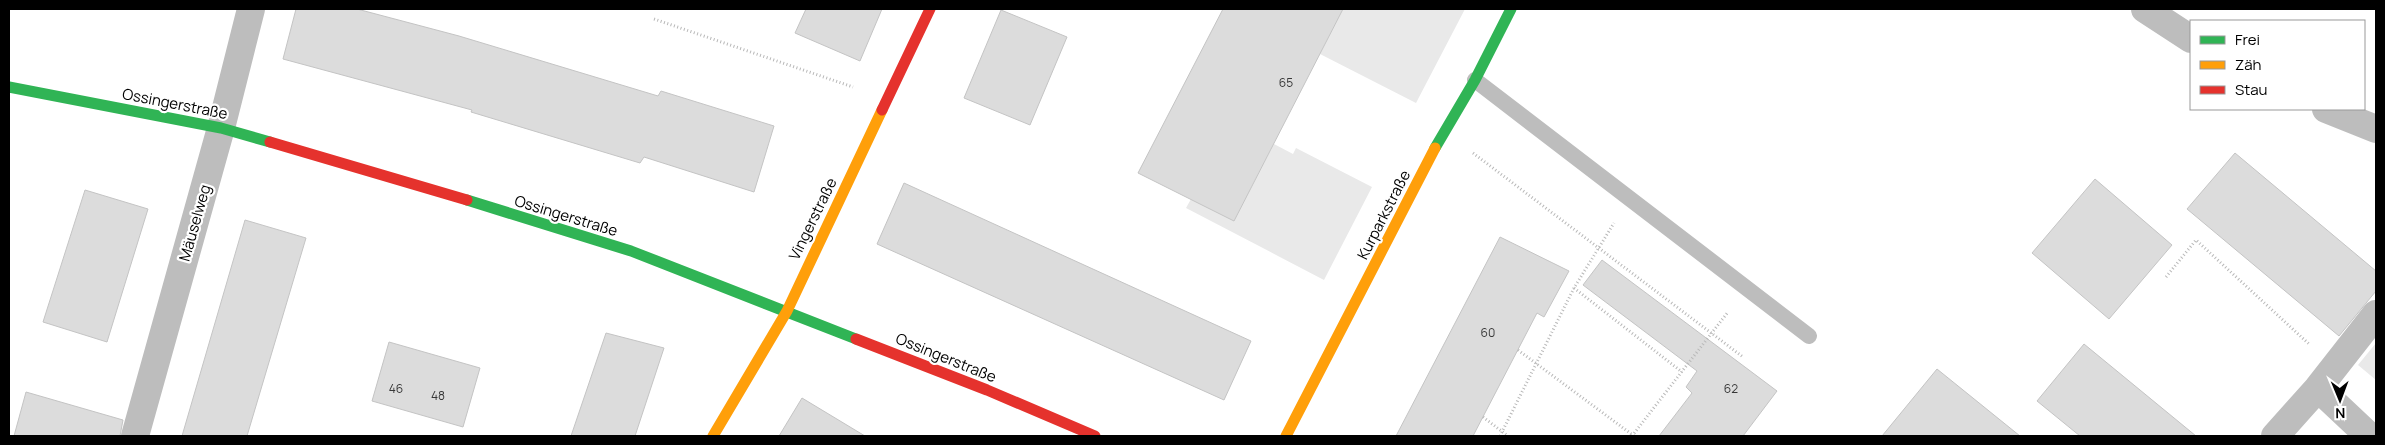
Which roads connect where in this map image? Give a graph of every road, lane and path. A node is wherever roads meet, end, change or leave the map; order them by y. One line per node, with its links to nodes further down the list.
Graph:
1 (251, 9): 11 (street, Mäuselweg)
2 (930, 9): 9 (street, Vingerstraße)
3 (1511, 9): 7 (street, Kurparkstraße)
4 (2145, 9): 6 (street)
5 (654, 19): 9 (path)
6 (2190, 38)
7 (1475, 80): 13 (street, Kurparkstraße); 14 (lane)
8 (9, 87): 11 (street, Ossingerstraße)
9 (887, 99): 19 (street, Vingerstraße)
10 (2328, 110): 12 (street)
11 (221, 128): 19 (street, Ossingerstraße); 30 (street, Mäuselweg)
12 (2376, 129)
13 (1444, 132): 15 (path); 33 (street, Kurparkstraße)
14 (1629, 198): 15 (path); 18 (lane)
15 (1598, 247): 17 (path); 21 (path)
16 (2166, 277): 27 (path)
17 (1574, 288): 25 (path); 26 (path)
18 (1746, 288): 21 (path); 22 (lane)
19 (787, 310): 31 (street, Vingerstraße); 32 (street, Ossingerstraße)
20 (2376, 314): 27 (street)
21 (1712, 333): 24 (path); 26 (path)
22 (1809, 336)
23 (1518, 350): 25 (path)
24 (1743, 357)
25 (1537, 363): 29 (path); 36 (path)
26 (1682, 372): 36 (path)
27 (2326, 378): 37 (street); 38 (street)
28 (1483, 417): 29 (path)
29 (1502, 432): 34 (path); 35 (path)
30 (135, 436)
31 (713, 436)
32 (1095, 436)
33 (1286, 436)
34 (1500, 436)
35 (1508, 436)
36 (1634, 436)
37 (2275, 436)
38 (2369, 436)

